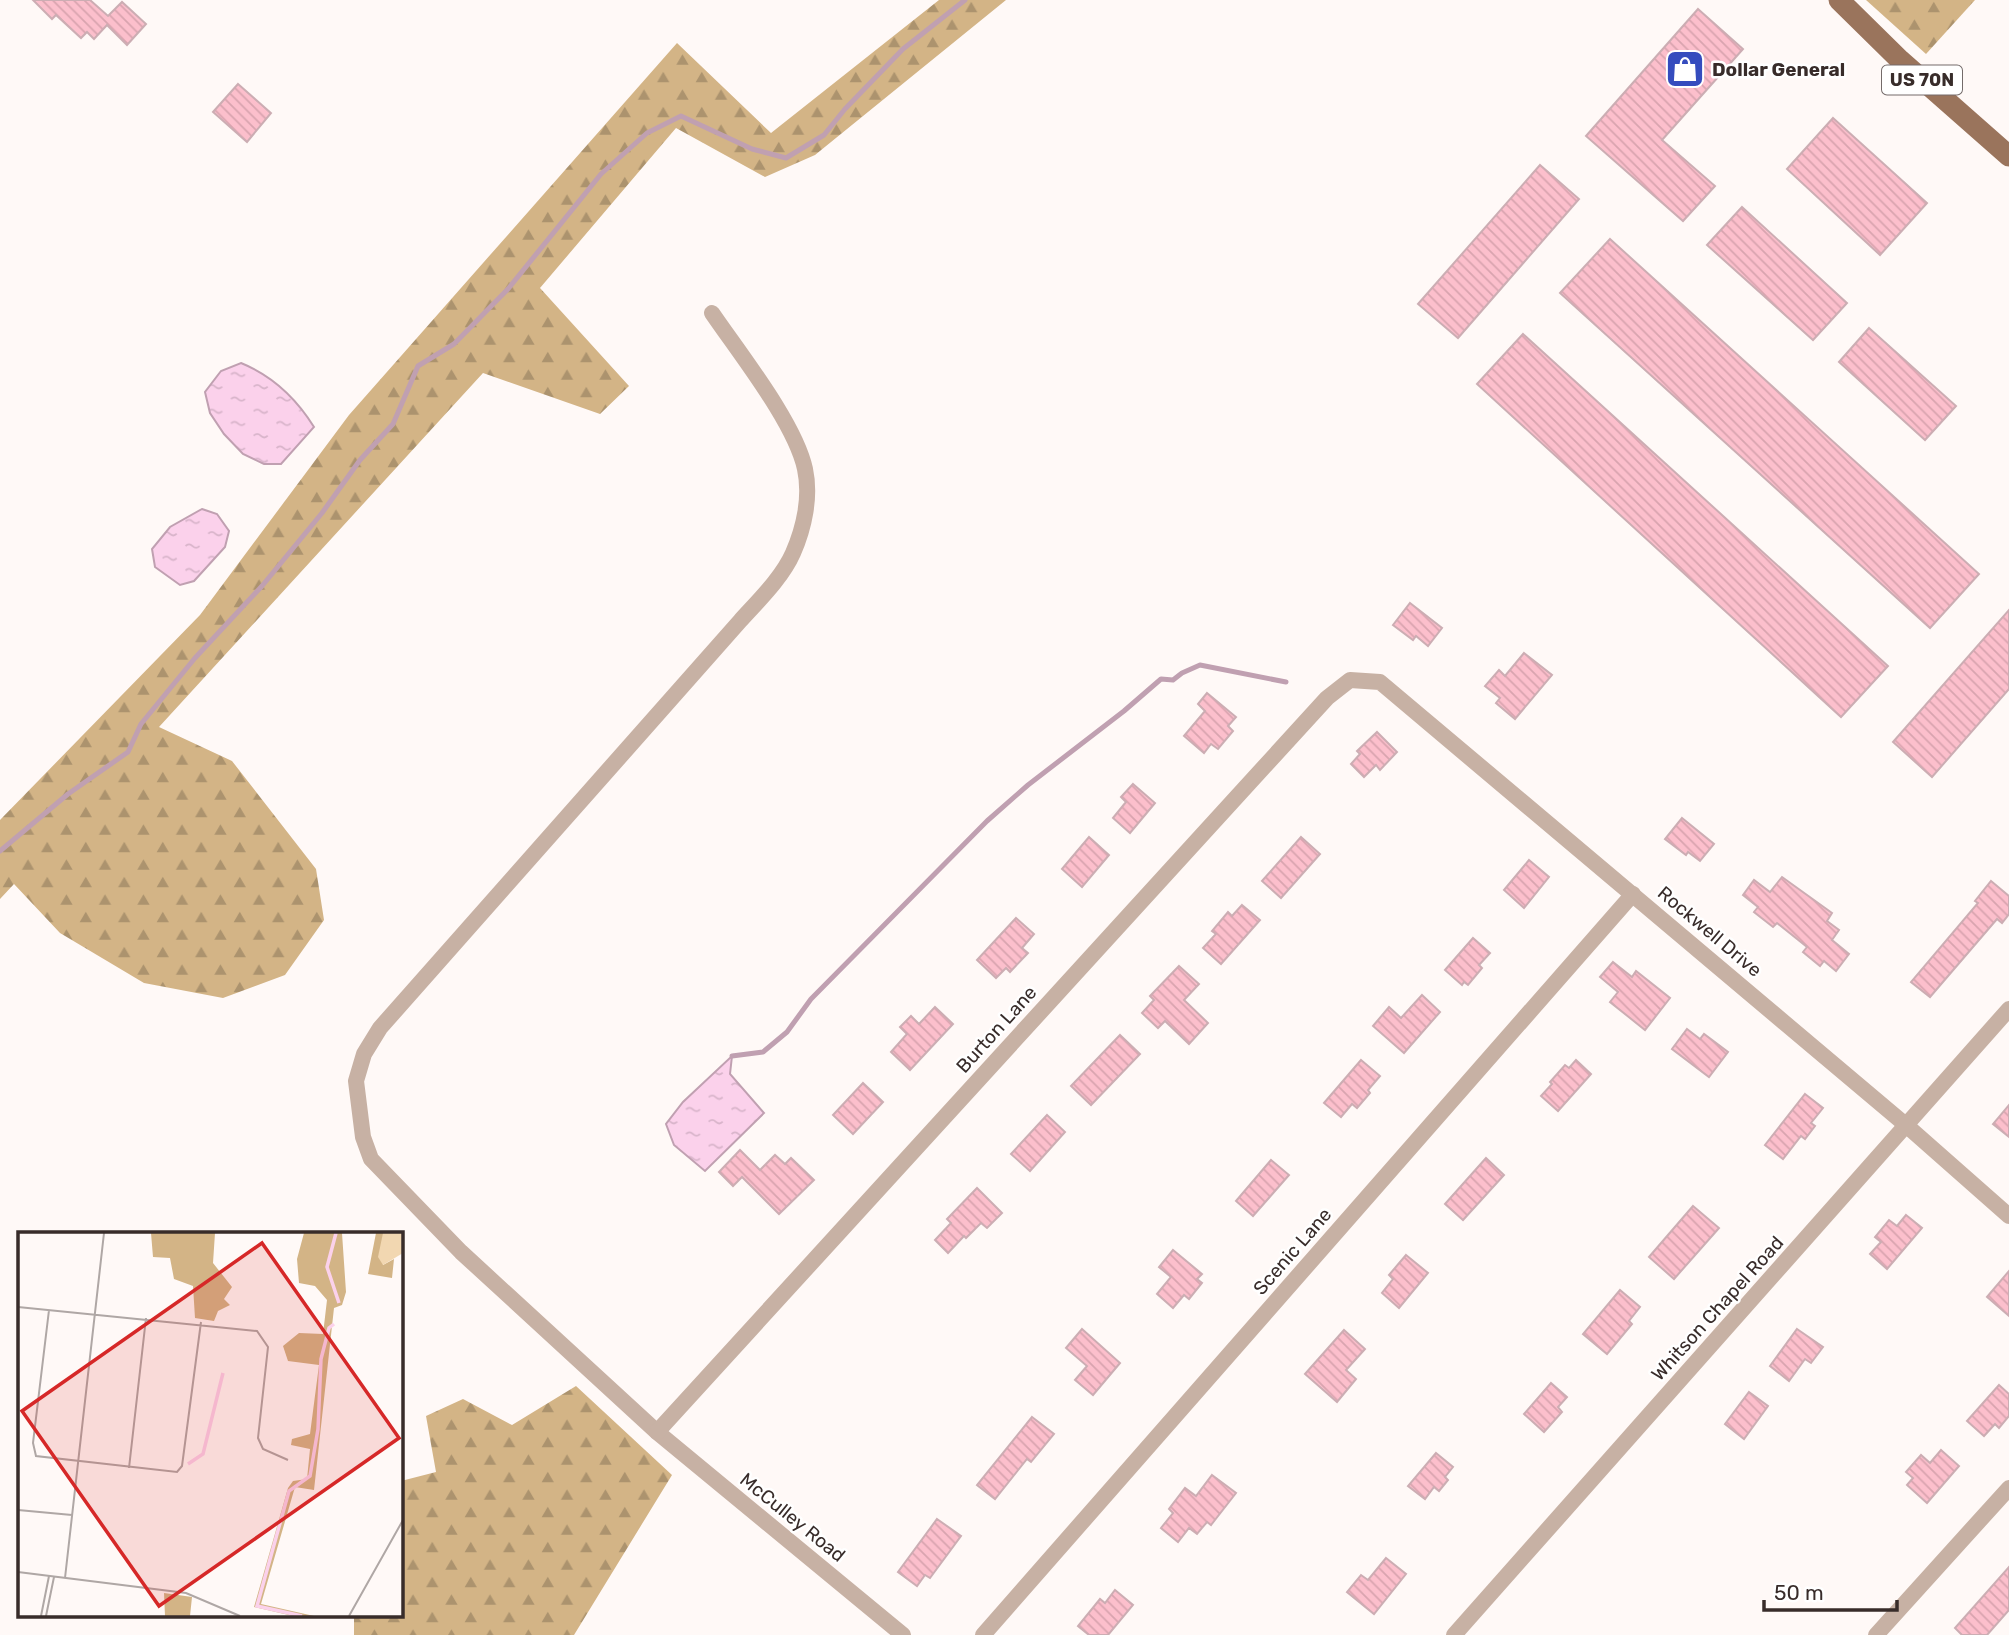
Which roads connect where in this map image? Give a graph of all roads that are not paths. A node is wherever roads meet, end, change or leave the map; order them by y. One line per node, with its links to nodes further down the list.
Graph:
1 (1839, 0): 2 (main road, US 70N)
2 (2009, 156)
3 (712, 313): 9 (street, McCulley Road)
4 (1380, 682): 5 (street, Rockwell Drive); 9 (street, Burton Lane)
5 (1633, 894): 7 (street, Rockwell Drive); 12 (street, Scenic Lane)
6 (2009, 1009): 7 (street, Whitson Chapel Road)
7 (1907, 1126): 8 (street, Rockwell Drive); 13 (street, Whitson Chapel Road)
8 (2009, 1216)
9 (657, 1432): 11 (street, McCulley Road)
10 (2009, 1488): 14 (street)
11 (903, 1635)
12 (983, 1635)
13 (1454, 1635)
14 (1876, 1635)

